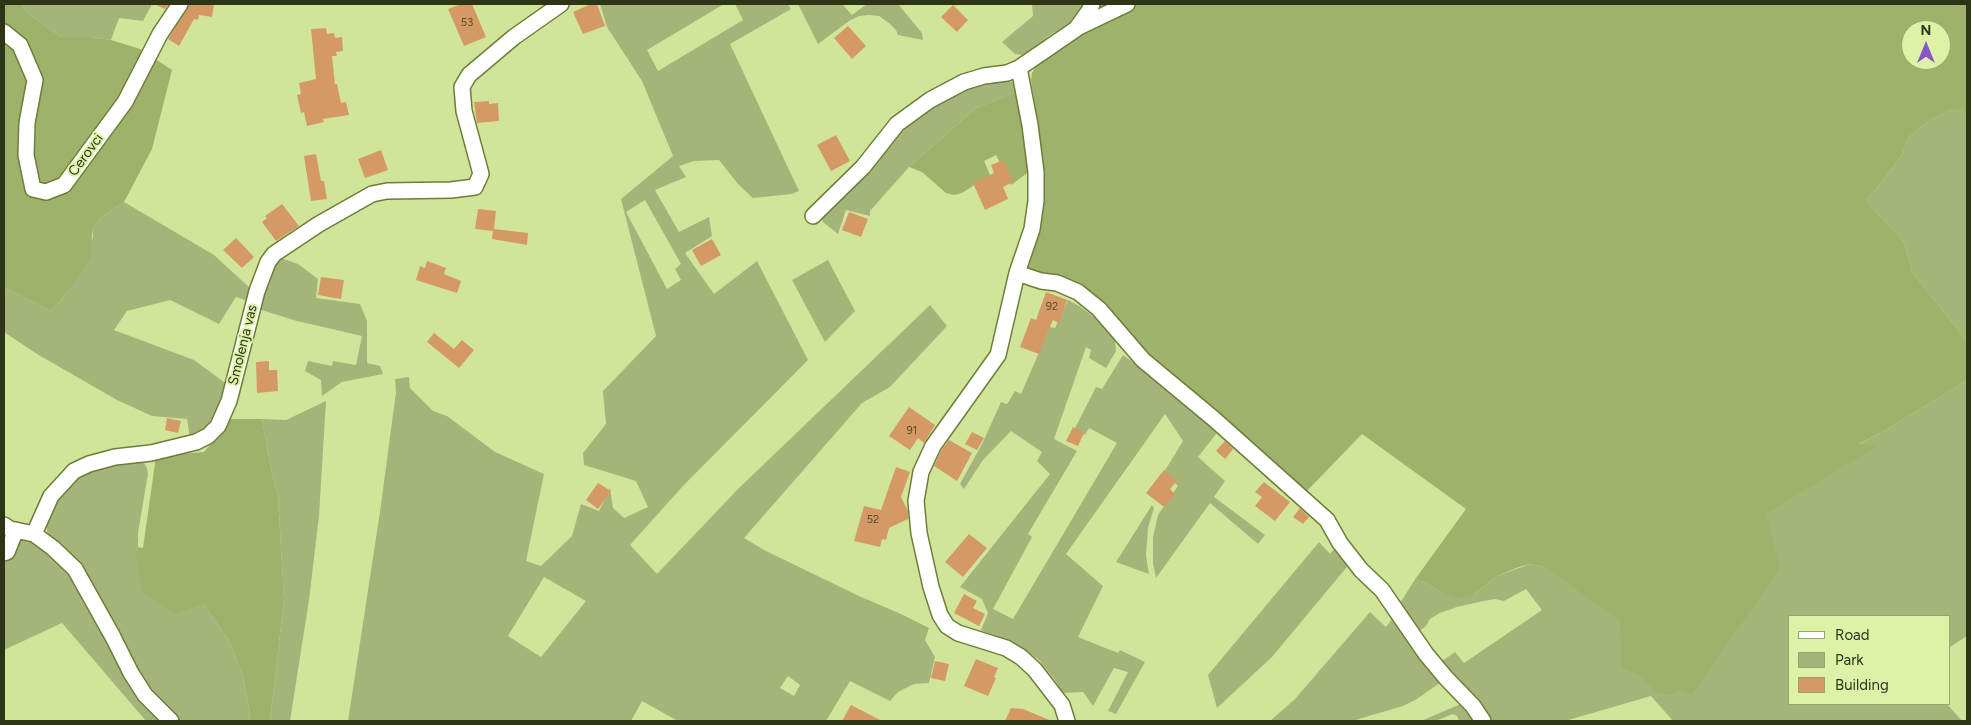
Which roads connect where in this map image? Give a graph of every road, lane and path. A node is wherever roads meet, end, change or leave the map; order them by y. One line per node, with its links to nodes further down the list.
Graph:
1 (180, 4): 6 (street, Cerovci)
2 (561, 4): 11 (street, Smolenja vas)
3 (1092, 4): 5 (street)
4 (1127, 4): 5 (street)
5 (1076, 29): 7 (street)
6 (4, 32)
7 (1019, 68): 8 (street); 9 (street)
8 (813, 216)
9 (1017, 274): 14 (street); 15 (street)
10 (10, 528): 11 (street); 12 (street)
11 (34, 534): 13 (street)
12 (4, 554)
13 (171, 721)
14 (1067, 721)
15 (1483, 721)

